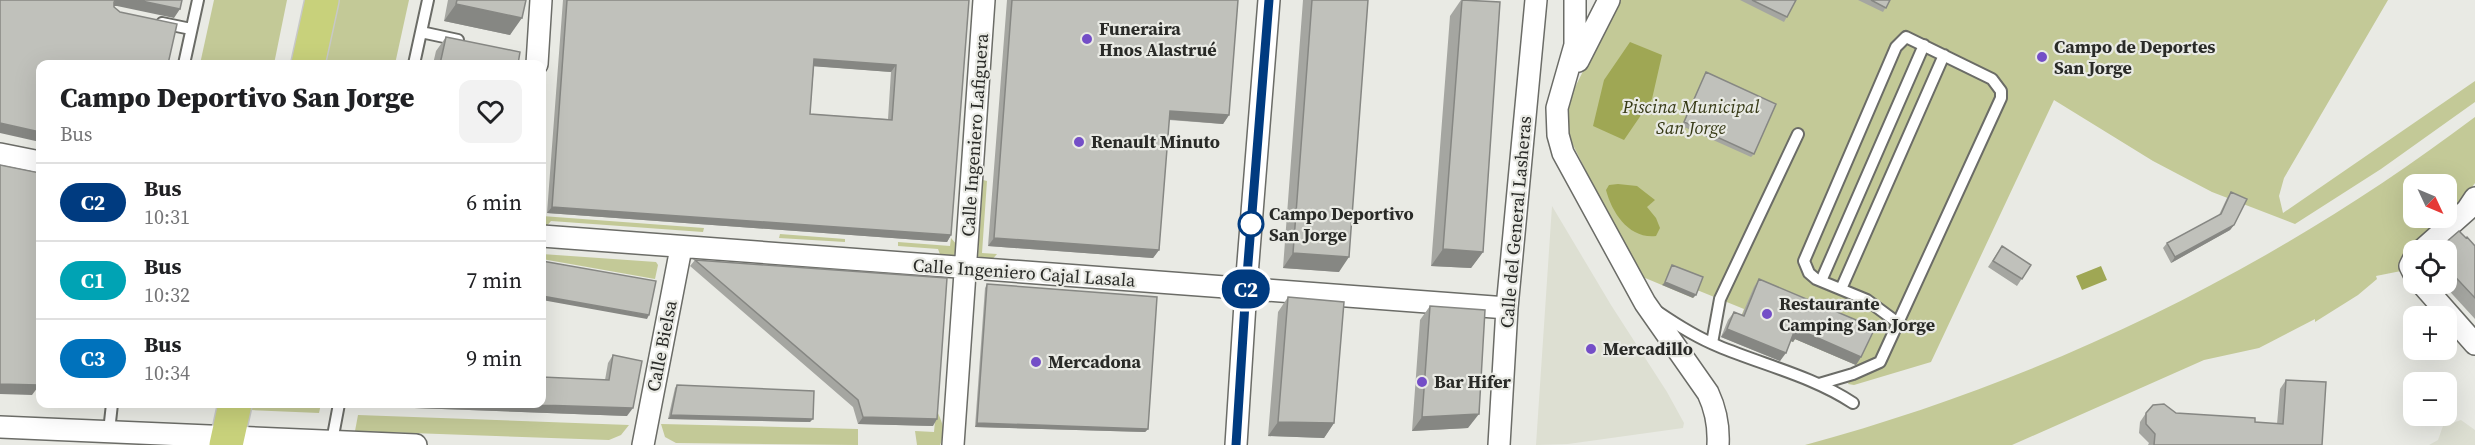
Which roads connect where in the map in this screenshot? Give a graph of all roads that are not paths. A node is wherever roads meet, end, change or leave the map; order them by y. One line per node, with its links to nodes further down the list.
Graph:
1 (198, 0): 14 (lane)
2 (305, 0): 22 (highway)
3 (314, 0): 23 (lane)
4 (322, 0): 24 (highway)
5 (428, 0): 15 (lane)
6 (541, 0): 20 (street)
7 (984, 0): 34 (street, Calle Ingeniero Lafiguera)
8 (1269, 0): 36 (street)
9 (1536, 0): 40 (street, Calle del General Lasheras)
10 (1575, 0): 26 (street)
11 (1594, 0): 17 (street)
12 (1609, 0): 17 (street)
13 (146, 20): 14 (lane)
14 (191, 29): 21 (lane)
15 (421, 32): 16 (lane); 25 (lane)
16 (468, 42)
17 (1587, 43): 26 (street)
18 (1924, 45): 19 (lane); 35 (lane); 35 (lane)
19 (1944, 56): 37 (lane); 41 (lane)
20 (534, 59)
21 (185, 60)
22 (292, 60)
23 (301, 60)
24 (309, 60)
25 (415, 60)
26 (1564, 85): 39 (street)
27 (1798, 134): 42 (lane)
28 (0, 154): 29 (street)
29 (36, 161)
30 (2472, 209): 32 (street)
31 (546, 236): 33 (street, Calle Ingeniero Cajal Lasala)
32 (2442, 240)
33 (681, 248): 34 (street, Calle Ingeniero Cajal Lasala); 56 (street, Calle Bielsa)
34 (966, 269): 36 (street, Calle Ingeniero Cajal Lasala); 57 (street, Calle Ingeniero Lafiguera)
35 (1821, 280): 37 (lane)
36 (1246, 288): 40 (street, Calle Ingeniero Cajal Lasala); 58 (street)
37 (1841, 289): 41 (lane)
38 (2437, 294): 43 (street)
39 (1645, 303): 42 (lane); 60 (street)
40 (1507, 308): 59 (street, Calle del General Lasheras)
41 (1898, 323): 44 (lane)
42 (1712, 343): 44 (lane)
43 (2475, 344)
44 (1820, 384): 45 (lane)
45 (1853, 403)
46 (112, 408): 52 (lane)
47 (218, 408): 53 (highway)
48 (226, 408): 53 (lane)
49 (234, 408): 53 (highway)
50 (338, 408): 54 (lane)
51 (0, 427): 52 (street)
52 (109, 432): 53 (street)
53 (219, 440): 54 (street)
54 (332, 441): 55 (street)
55 (416, 445)
56 (643, 445)
57 (953, 445)
58 (1236, 445)
59 (1499, 445)
60 (1718, 445)

